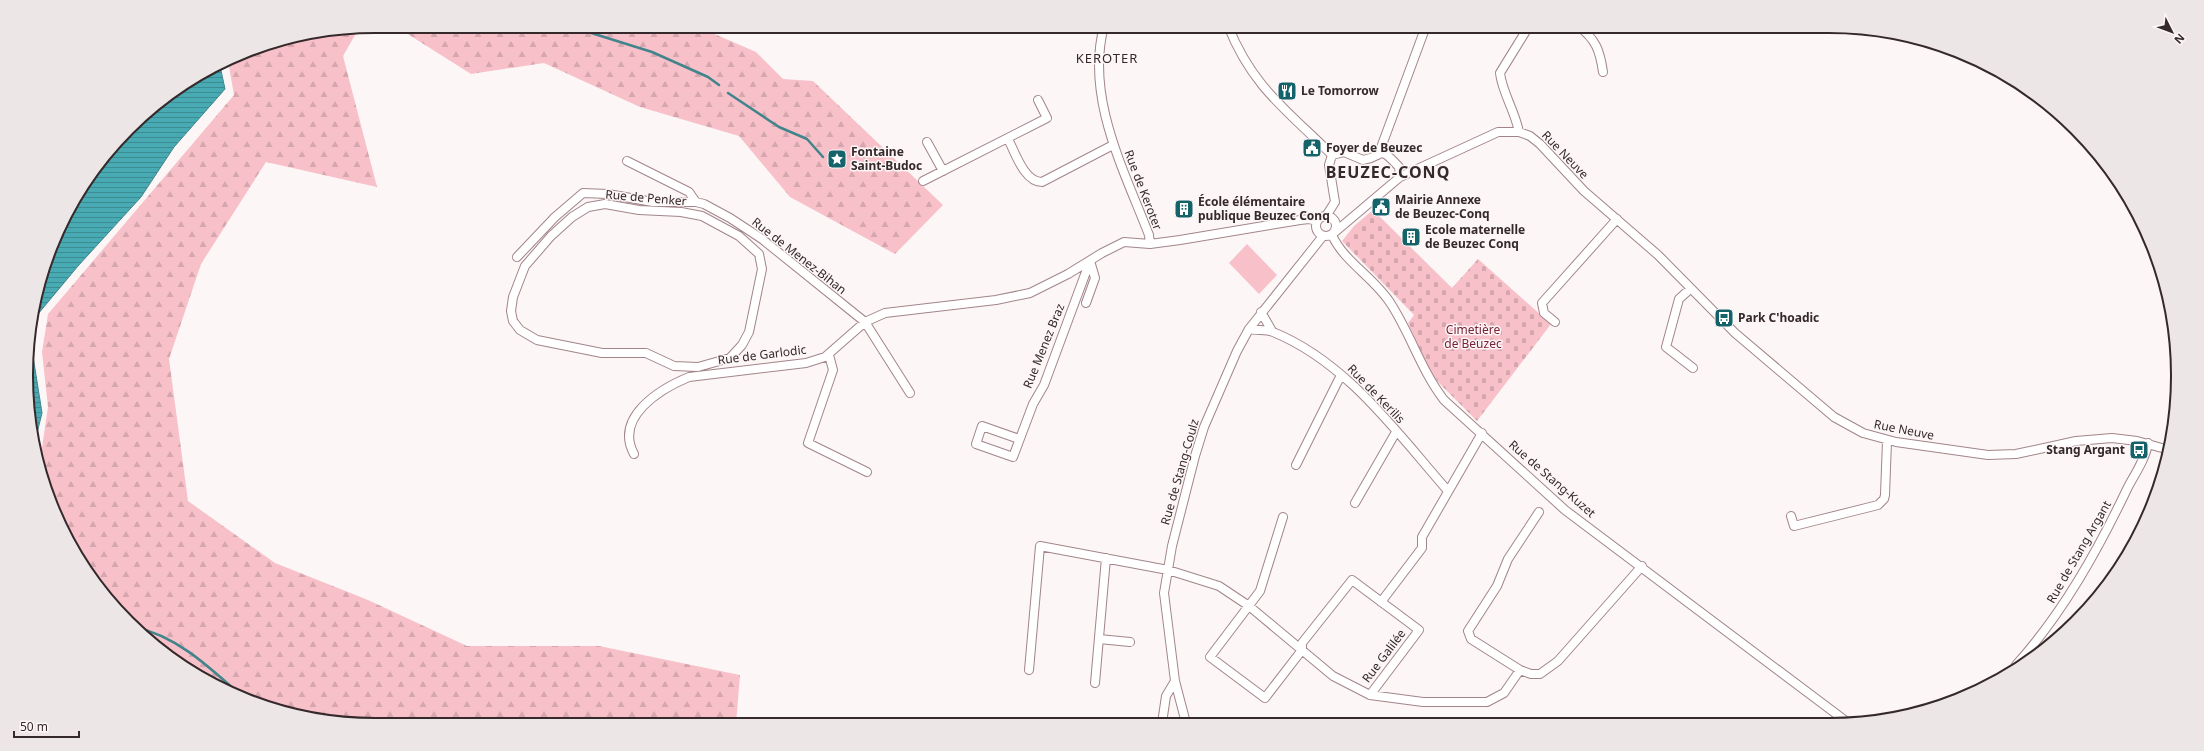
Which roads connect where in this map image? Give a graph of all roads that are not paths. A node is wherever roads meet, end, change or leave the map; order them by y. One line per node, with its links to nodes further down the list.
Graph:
1 (1103, 33): 11 (street, Rue de Keroter)
2 (1231, 33): 13 (street)
3 (1423, 33): 12 (street)
4 (1525, 33): 8 (street)
5 (1585, 33): 6 (street)
6 (1603, 72)
7 (1038, 100): 9 (street)
8 (1519, 132): 16 (street, Rue Neuve); 20 (street, Rue Neuve)
9 (1008, 139): 11 (street, Rue de Keroter); 15 (street)
10 (927, 142): 15 (street)
11 (1113, 145): 23 (street, Rue de Keroter)
12 (1379, 153): 13 (street); 16 (street)
13 (1332, 155): 19 (street)
14 (627, 161): 18 (street)
15 (943, 171): 17 (street)
16 (1400, 177): 22 (street, Rue Neuve)
17 (923, 181)
18 (696, 202): 24 (street, Rue de Menez-Bihan); 29 (street, Rue de Menez-Bihan)
19 (1326, 216): 21 (street); 22 (street)
20 (1617, 219): 26 (street, Rue Neuve); 30 (street)
21 (1317, 221): 22 (street); 23 (street, Rue de Garlodic)
22 (1330, 234): 28 (street, Rue de Stang-Coulz); 40 (street, Rue de Stang-Kuzet)
23 (1150, 244): 25 (street, Rue de Garlodic)
24 (518, 257)
25 (1090, 261): 27 (street); 29 (street, Rue de Garlodic); 41 (street, Rue Menez Braz)
26 (1690, 289): 35 (street); 42 (street, Rue Neuve)
27 (1086, 303)
28 (1261, 312): 31 (street, Rue de Stang-Coulz); 32 (street)
29 (865, 322): 33 (street, Rue de Garlodic); 38 (street, Rue de Menez-Bihan)
30 (1554, 322)
31 (1249, 329): 32 (street, Rue de Kerilis); 55 (street, Rue de Stang-Coulz)
32 (1272, 331): 37 (street, Rue de Kerilis)
33 (829, 354): 36 (street, Rue de Garlodic); 47 (street)
34 (730, 358): 34 (street, Rue de Penker); 36 (street)
35 (1694, 368)
36 (738, 370): 45 (street, Rue de Garlodic)
37 (1342, 375): 39 (street, Rue de Kerilis); 46 (street)
38 (910, 393)
39 (1396, 432): 48 (street, Rue de Kerilis); 49 (street)
40 (1482, 433): 48 (street); 54 (street, Rue de Stang-Kuzet)
41 (1019, 439): 41 (street, Rue Menez Braz)
42 (1887, 441): 43 (street, Rue Neuve); 51 (street)
43 (2148, 443): 44 (street, Rue Neuve); 61 (street, Rue de Stang Argant)
44 (2163, 448)
45 (634, 454)
46 (1296, 464)
47 (867, 472)
48 (1448, 491): 56 (street)
49 (1356, 503)
50 (1539, 512): 63 (street)
51 (1791, 516)
52 (1283, 517): 57 (street)
53 (1106, 558): 55 (street); 58 (street); 62 (street)
54 (1642, 566): 63 (street); 67 (street, Rue de Stang-Kuzet)
55 (1168, 570): 57 (street); 64 (street, Rue de Stang-Coulz)
56 (1381, 602): 60 (street, Rue Galilée); 66 (street, Rue Galilée)
57 (1249, 606): 60 (street); 60 (street)
58 (1099, 639): 59 (street); 65 (street)
59 (1130, 642)
60 (1302, 650): 66 (street)
61 (2022, 658)
62 (1029, 670)
63 (1520, 670): 66 (street)
64 (1176, 681): 68 (street); 69 (street, Rue de Stang-Coulz)
65 (1095, 683)
66 (1370, 695)
67 (1841, 717)
68 (1163, 718)
69 (1185, 718)

